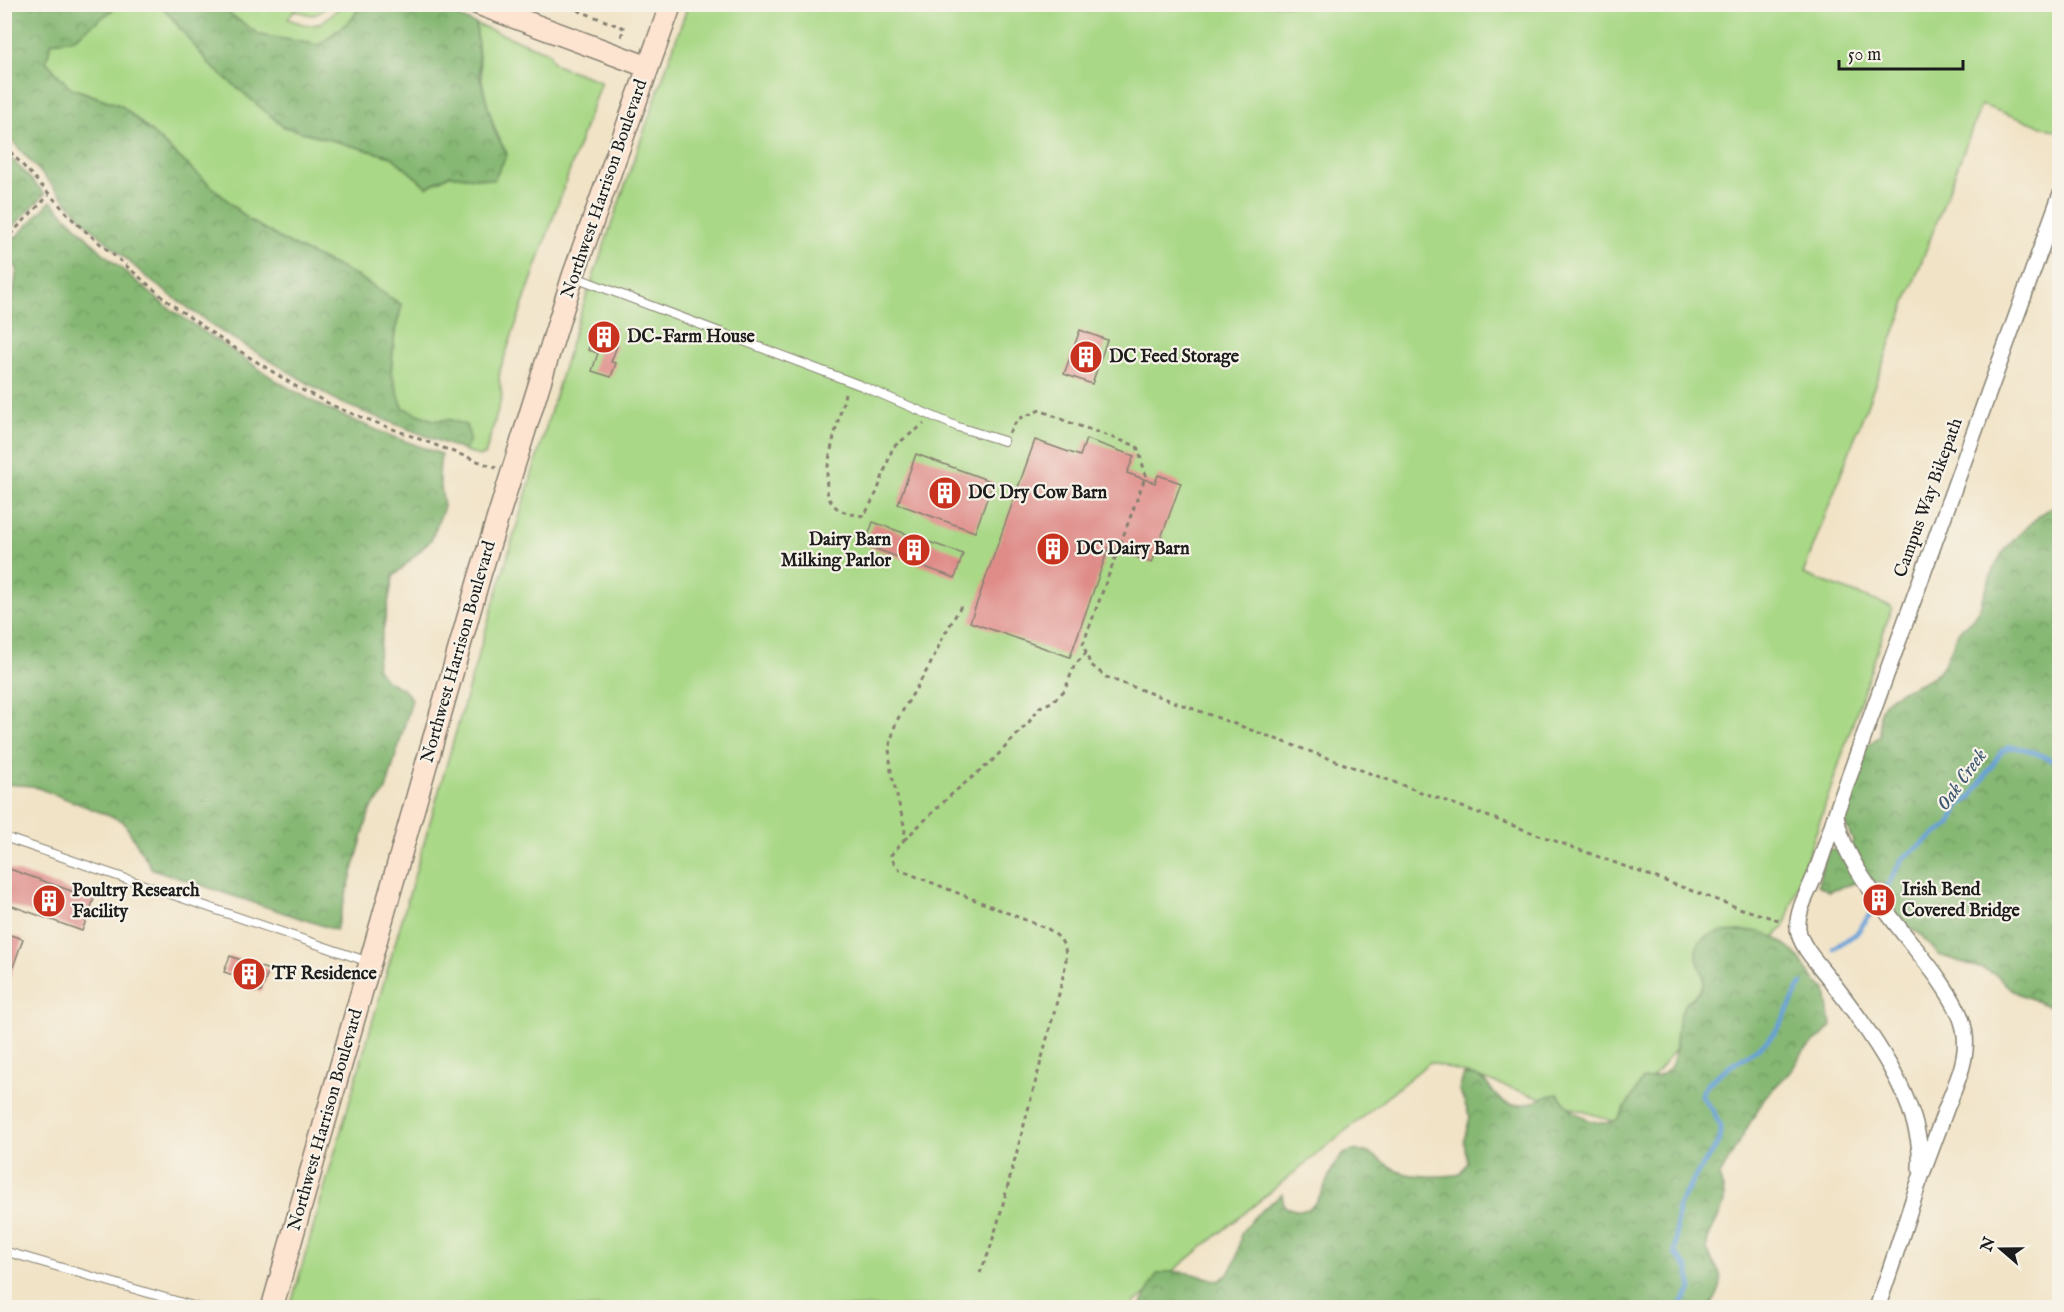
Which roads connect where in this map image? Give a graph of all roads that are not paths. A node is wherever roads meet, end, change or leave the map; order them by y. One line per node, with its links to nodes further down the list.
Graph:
1 (478, 4): 3 (main road)
2 (671, 4): 3 (main road, Northwest Harrison Boulevard)
3 (648, 67): 5 (main road, Northwest Harrison Boulevard)
4 (2060, 196): 7 (street, Campus Way Bikepath)
5 (573, 276): 6 (lane); 9 (main road, Northwest Harrison Boulevard)
6 (1004, 441)
7 (1836, 813): 10 (street, Campus Way Bikepath); 10 (street)
8 (4, 837): 9 (lane)
9 (371, 962): 13 (main road, Northwest Harrison Boulevard)
10 (1919, 1183): 14 (street)
11 (4, 1251): 12 (lane)
12 (200, 1308)
13 (272, 1308)
14 (1877, 1308)

